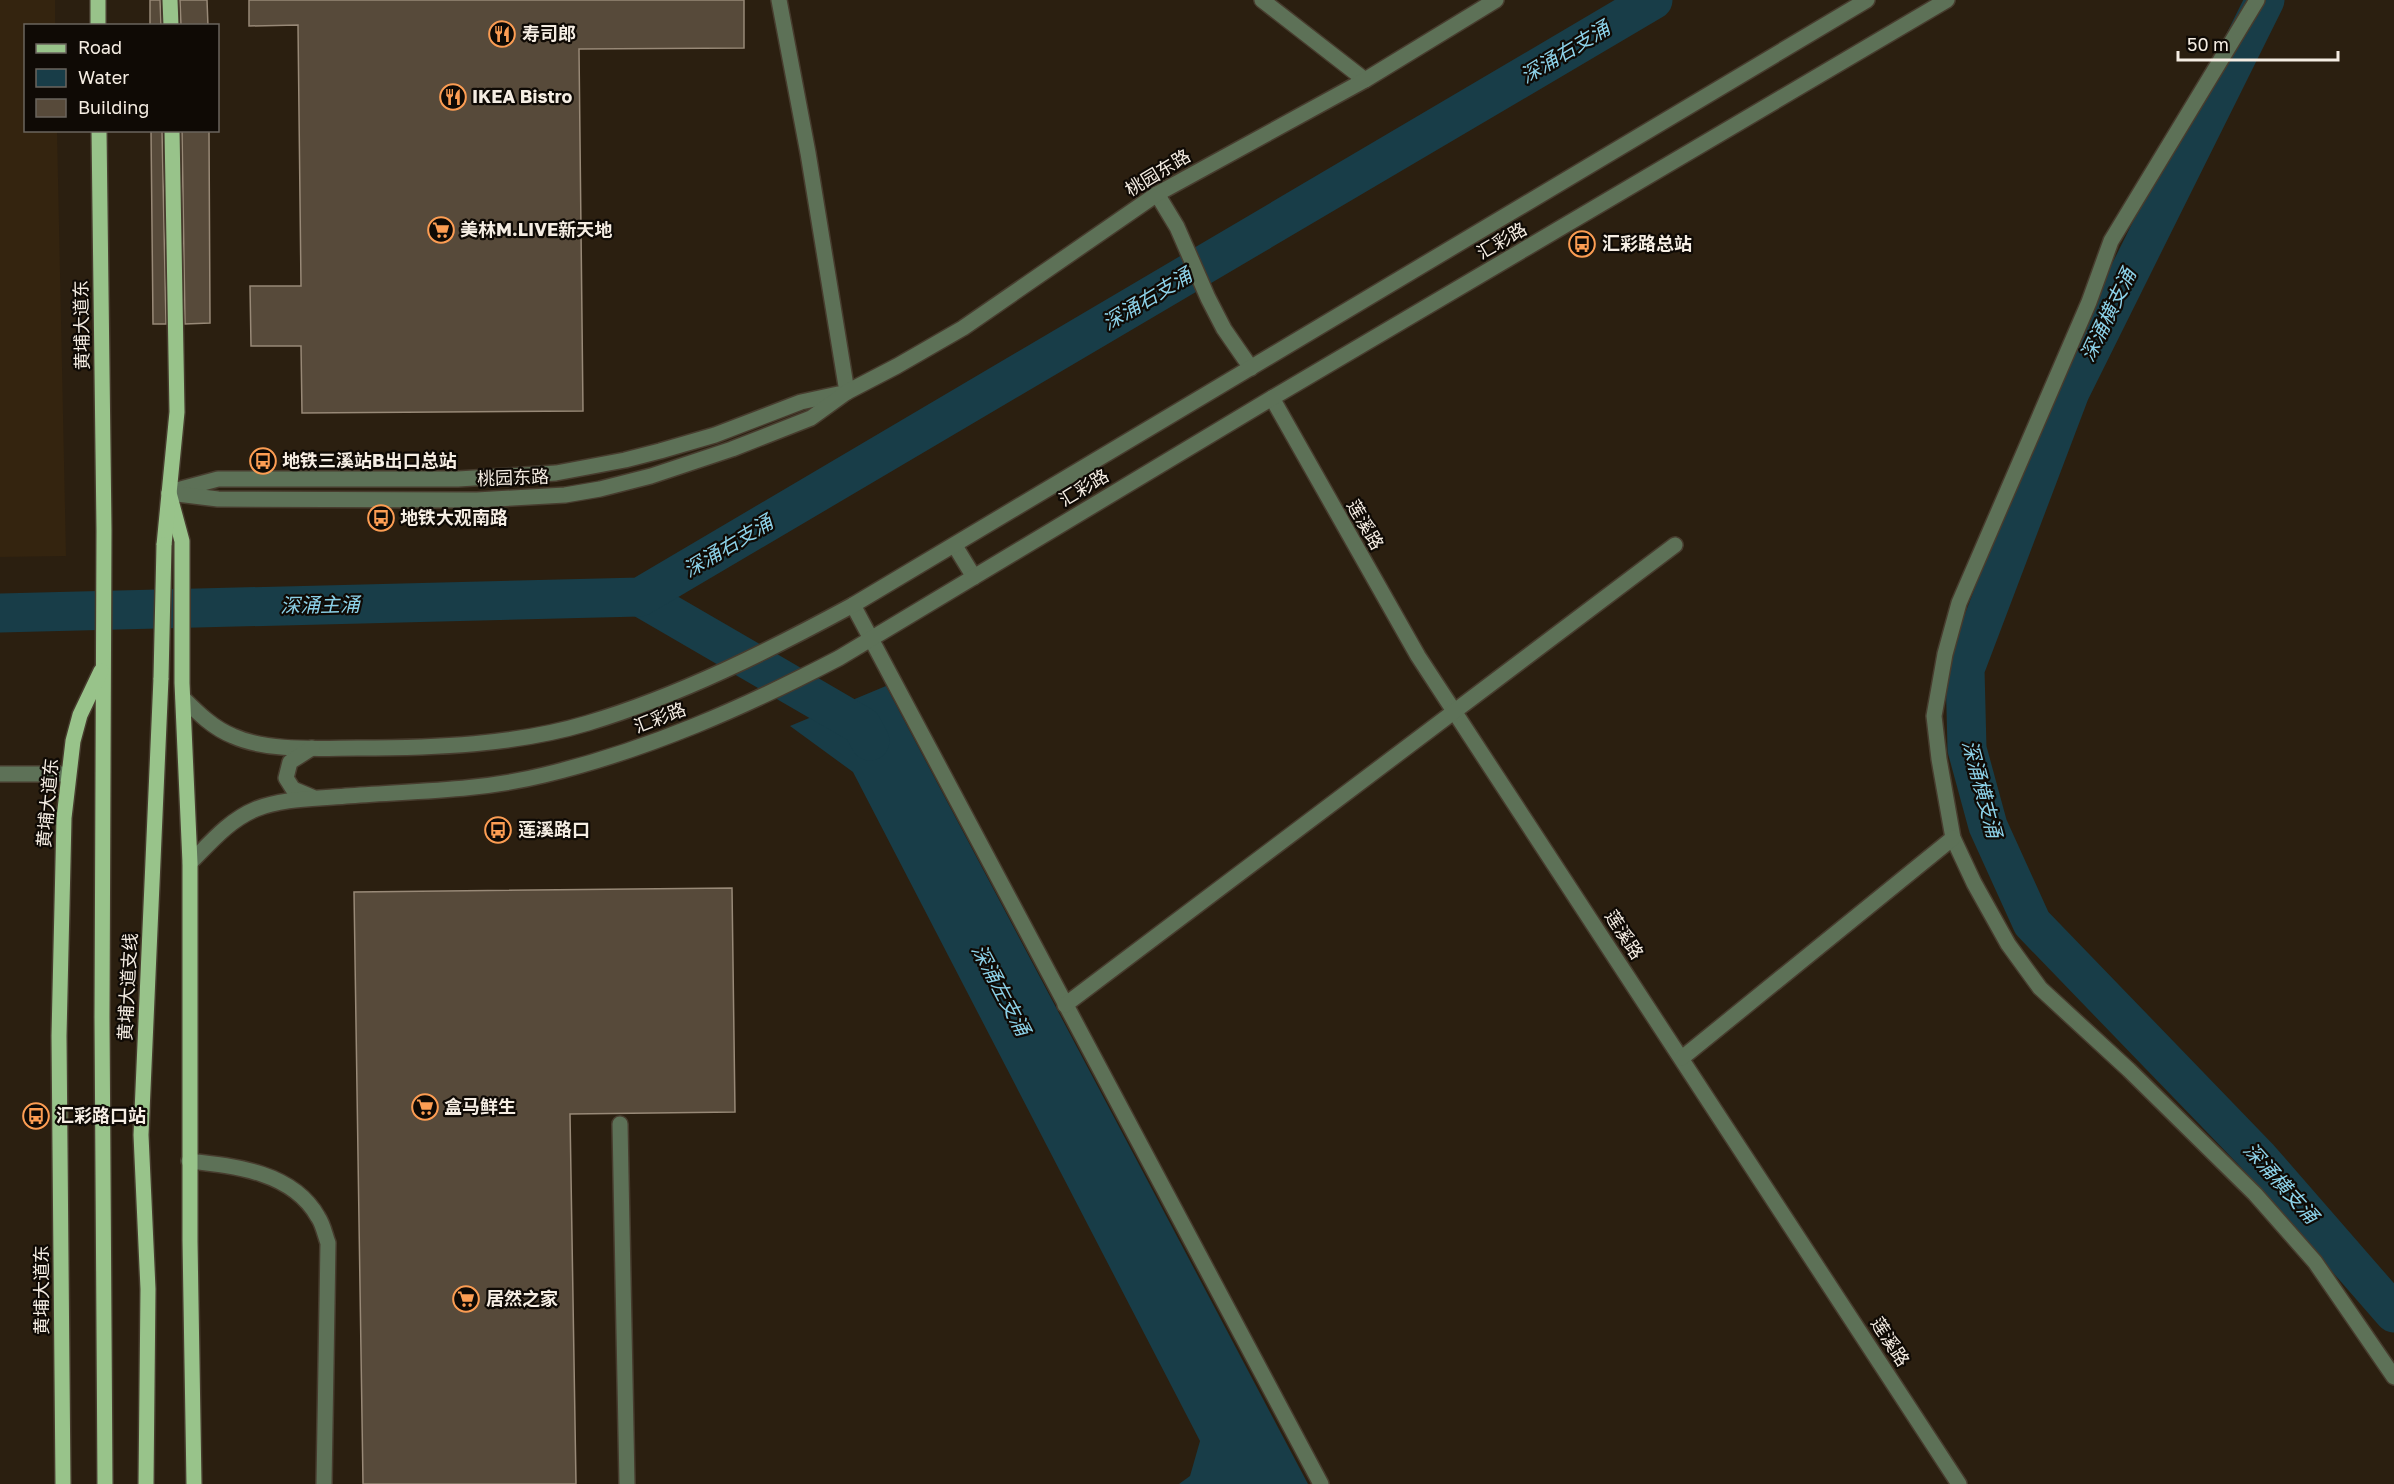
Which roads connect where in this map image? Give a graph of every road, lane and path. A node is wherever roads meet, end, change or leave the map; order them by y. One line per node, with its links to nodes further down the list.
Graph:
1 (98, 0): 9 (main road)
2 (170, 0): 10 (main road)
3 (779, 0): 16 (street)
4 (1262, 0): 11 (street)
5 (1496, 0): 11 (street, 桃园东路)
6 (1867, 0): 15 (street, 汇彩路)
7 (1947, 0): 17 (street, 汇彩路)
8 (2257, 0): 31 (street)
9 (98, 24)
10 (171, 24)
11 (1365, 80): 14 (street, 桃园东路)
12 (99, 132): 24 (main road, 黄埔大道东)
13 (172, 132): 18 (main road)
14 (1157, 194): 15 (street); 16 (street, 桃园东路)
15 (1251, 368): 20 (street, 汇彩路)
16 (847, 392): 18 (street, 桃园东路); 18 (street, 桃园东路)
17 (1272, 398): 21 (street, 汇彩路); 26 (street, 莲溪路)
18 (169, 492): 25 (main road); 40 (main road, 黄埔大道支线, bridge)
19 (1675, 545): 26 (street)
20 (955, 546): 21 (street); 22 (street, 汇彩路)
21 (974, 577): 23 (street, 汇彩路)
22 (853, 605): 23 (street); 27 (street, 汇彩路)
23 (871, 639): 30 (street, 汇彩路); 33 (street)
24 (103, 665): 29 (main road, 黄埔大道东); 39 (main road, 黄埔大道支线)
25 (182, 690): 27 (street, 汇彩路); 32 (main road)
26 (1455, 711): 33 (street); 34 (street, 莲溪路)
27 (312, 748): 30 (street)
28 (0, 774): 29 (street)
29 (68, 774): 38 (main road, 黄埔大道东)
30 (318, 799): 32 (street, 汇彩路)
31 (1953, 838): 34 (street); 37 (street)
32 (190, 863): 36 (main road)
33 (1065, 1005): 44 (street)
34 (1682, 1058): 45 (street, 莲溪路)
35 (620, 1124): 43 (street)
36 (189, 1161): 41 (main road); 42 (street)
37 (2394, 1377)
38 (63, 1484)
39 (105, 1484)
40 (146, 1484)
41 (194, 1484)
42 (324, 1484)
43 (627, 1484)
44 (1321, 1484)
45 (1959, 1484)

